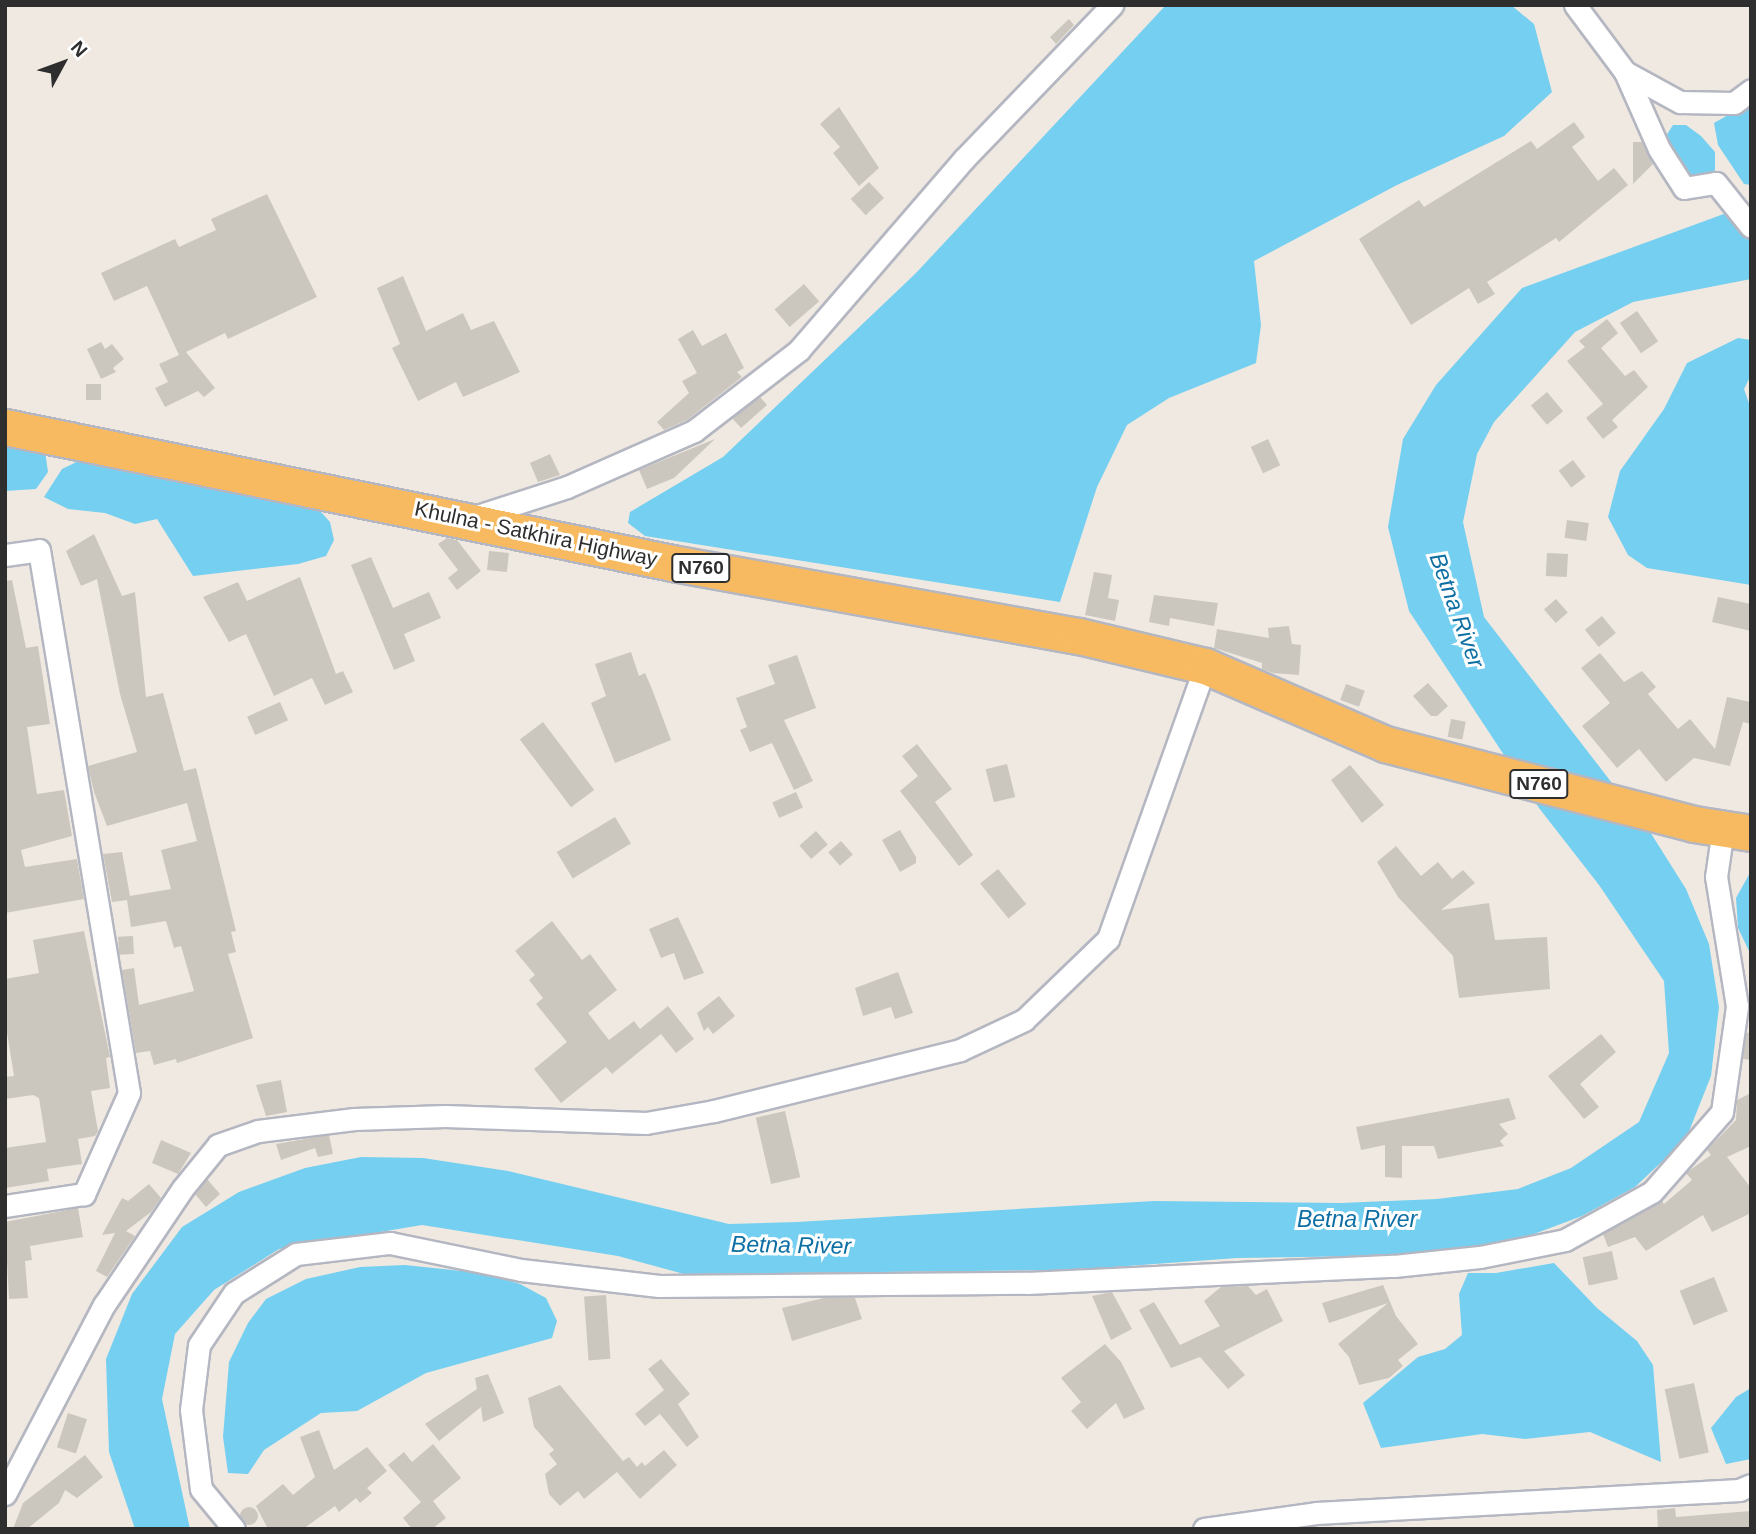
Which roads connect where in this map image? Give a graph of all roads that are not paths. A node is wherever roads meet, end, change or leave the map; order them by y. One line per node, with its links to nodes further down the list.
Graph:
1 (1112, 5): 7 (street)
2 (1575, 5): 3 (street)
3 (1625, 72): 4 (street); 5 (street)
4 (1751, 90)
5 (1751, 227)
6 (5, 427): 7 (highway, Khulna - Satkhira Highway / N760)
7 (467, 519): 9 (highway, Khulna - Satkhira Highway / N760)
8 (5, 555): 11 (street)
9 (1205, 666): 10 (highway, Khulna - Satkhira Highway / N760); 13 (street)
10 (1722, 828): 14 (street)
11 (5, 1206)
12 (1751, 1485): 15 (street)
13 (5, 1494)
14 (233, 1529)
15 (1204, 1529)

